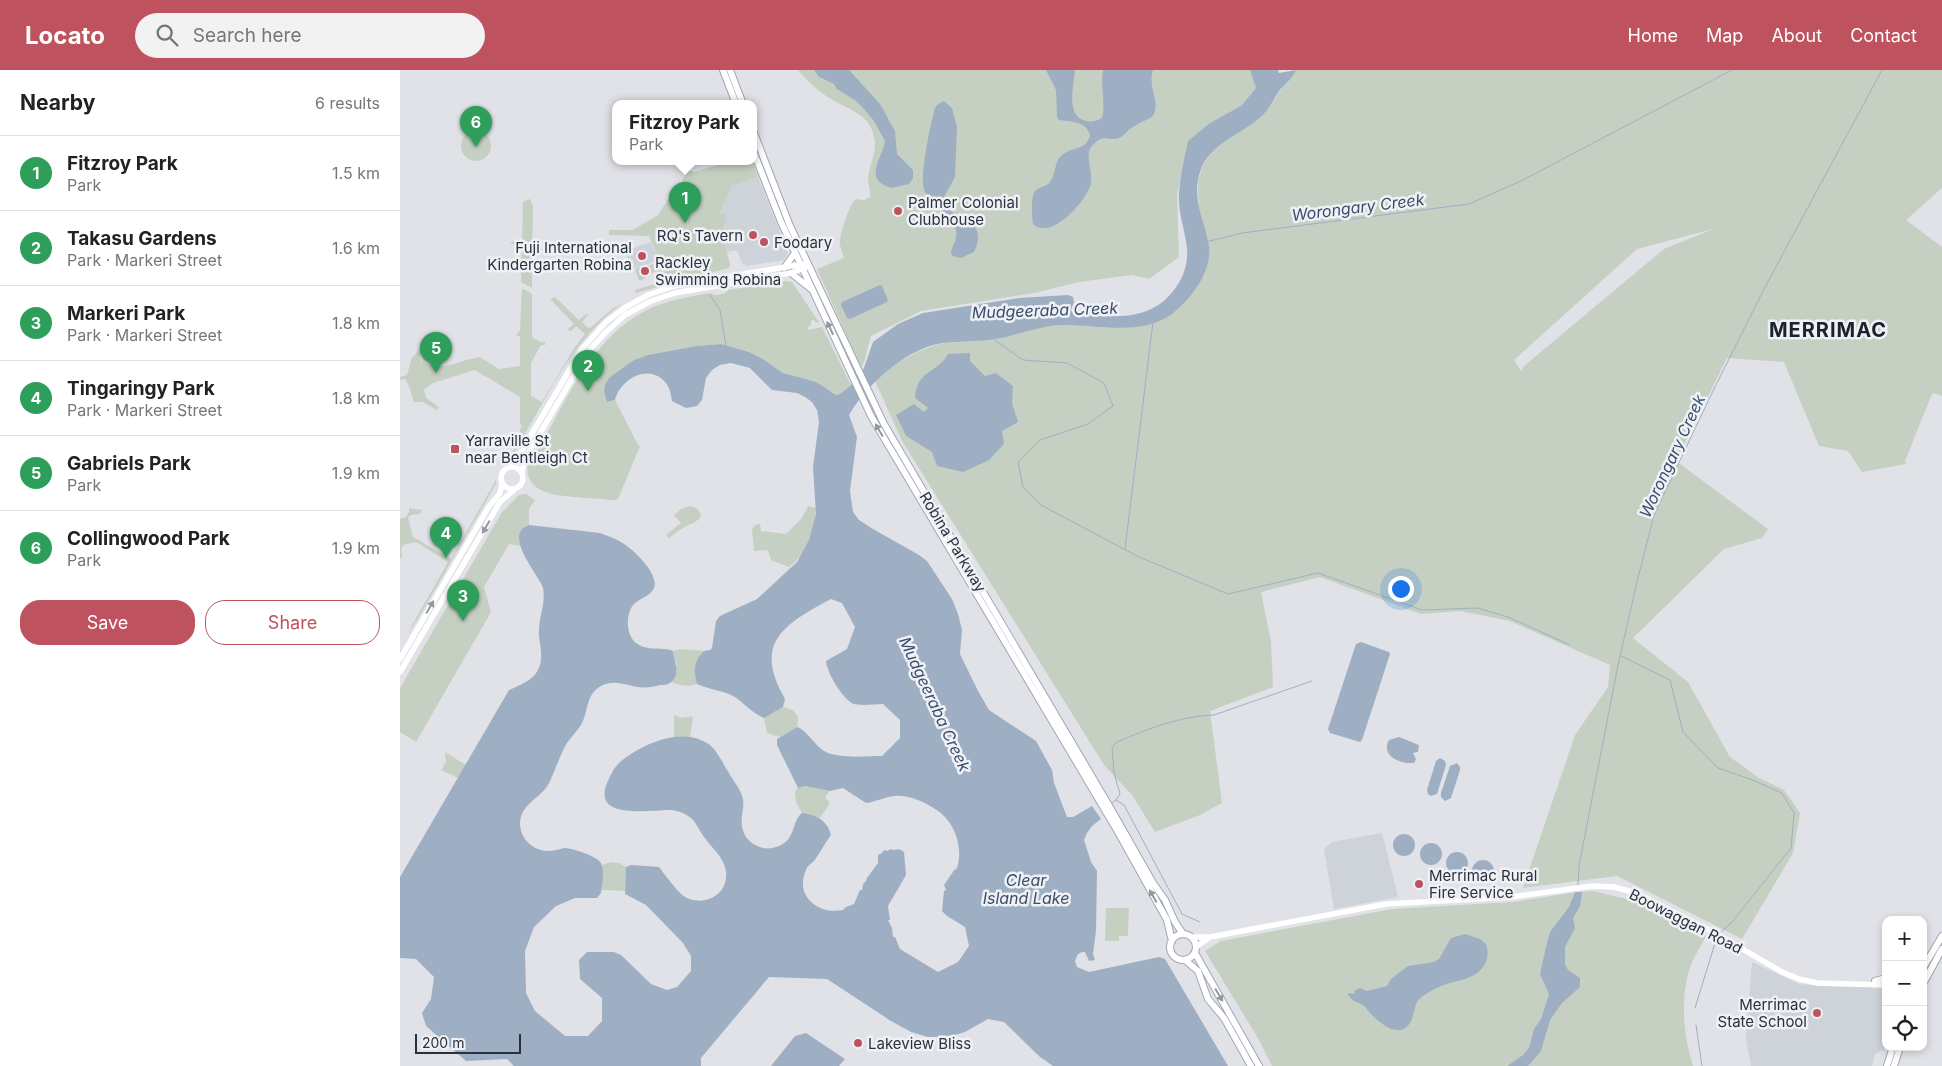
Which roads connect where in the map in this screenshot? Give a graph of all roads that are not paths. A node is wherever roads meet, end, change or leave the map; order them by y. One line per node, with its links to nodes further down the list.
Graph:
1 (723, 70): 3 (main road)
2 (730, 70): 4 (main road)
3 (734, 100)
4 (741, 100)
5 (757, 141): 8 (main road, Robina Parkway)
6 (757, 160): 7 (main road, Robina Parkway)
7 (795, 253): 8 (main road, Robina Parkway); 9 (main road)
8 (805, 266): 9 (main road); 10 (main road); 11 (main road, Robina Parkway); 18 (main road, Robina Parkway)
9 (784, 268): 12 (main road)
10 (791, 273): 11 (main road); 13 (main road)
11 (812, 290): 18 (main road, Robina Parkway, one-way to 11)
12 (509, 467): 13 (main road); 14 (main road)
13 (522, 472): 15 (main road)
14 (502, 483): 15 (main road); 16 (main road, one-way to 14)
15 (515, 489): 17 (main road, one-way to 17)
16 (400, 659)
17 (400, 672)
18 (1103, 801): 19 (main road, Robina Parkway)
19 (1109, 810): 20 (main road, Robina Parkway); 24 (main road, Robina Parkway, one-way to 19)
20 (1183, 934): 22 (main road); 24 (main road)
21 (1942, 936): 28 (main road)
22 (1192, 937): 23 (main road, Boowaggan Road); 26 (main road)
23 (1210, 937): 26 (main road, Boowaggan Road); 33 (main road, Boowaggan Road)
24 (1172, 941): 27 (main road)
25 (1942, 949): 29 (main road)
26 (1196, 950): 27 (main road); 37 (main road, one-way to 37)
27 (1185, 960): 36 (main road)
28 (1927, 961)
29 (1927, 977)
30 (1875, 981): 32 (main road); 33 (main road, Boowaggan Road)
31 (1882, 981): 33 (main road, Boowaggan Road)
32 (1882, 981)
33 (1858, 983)
34 (1892, 1051): 38 (main road)
35 (1899, 1051): 39 (main road)
36 (1252, 1066)
37 (1258, 1066)
38 (1887, 1066)
39 (1894, 1066)

